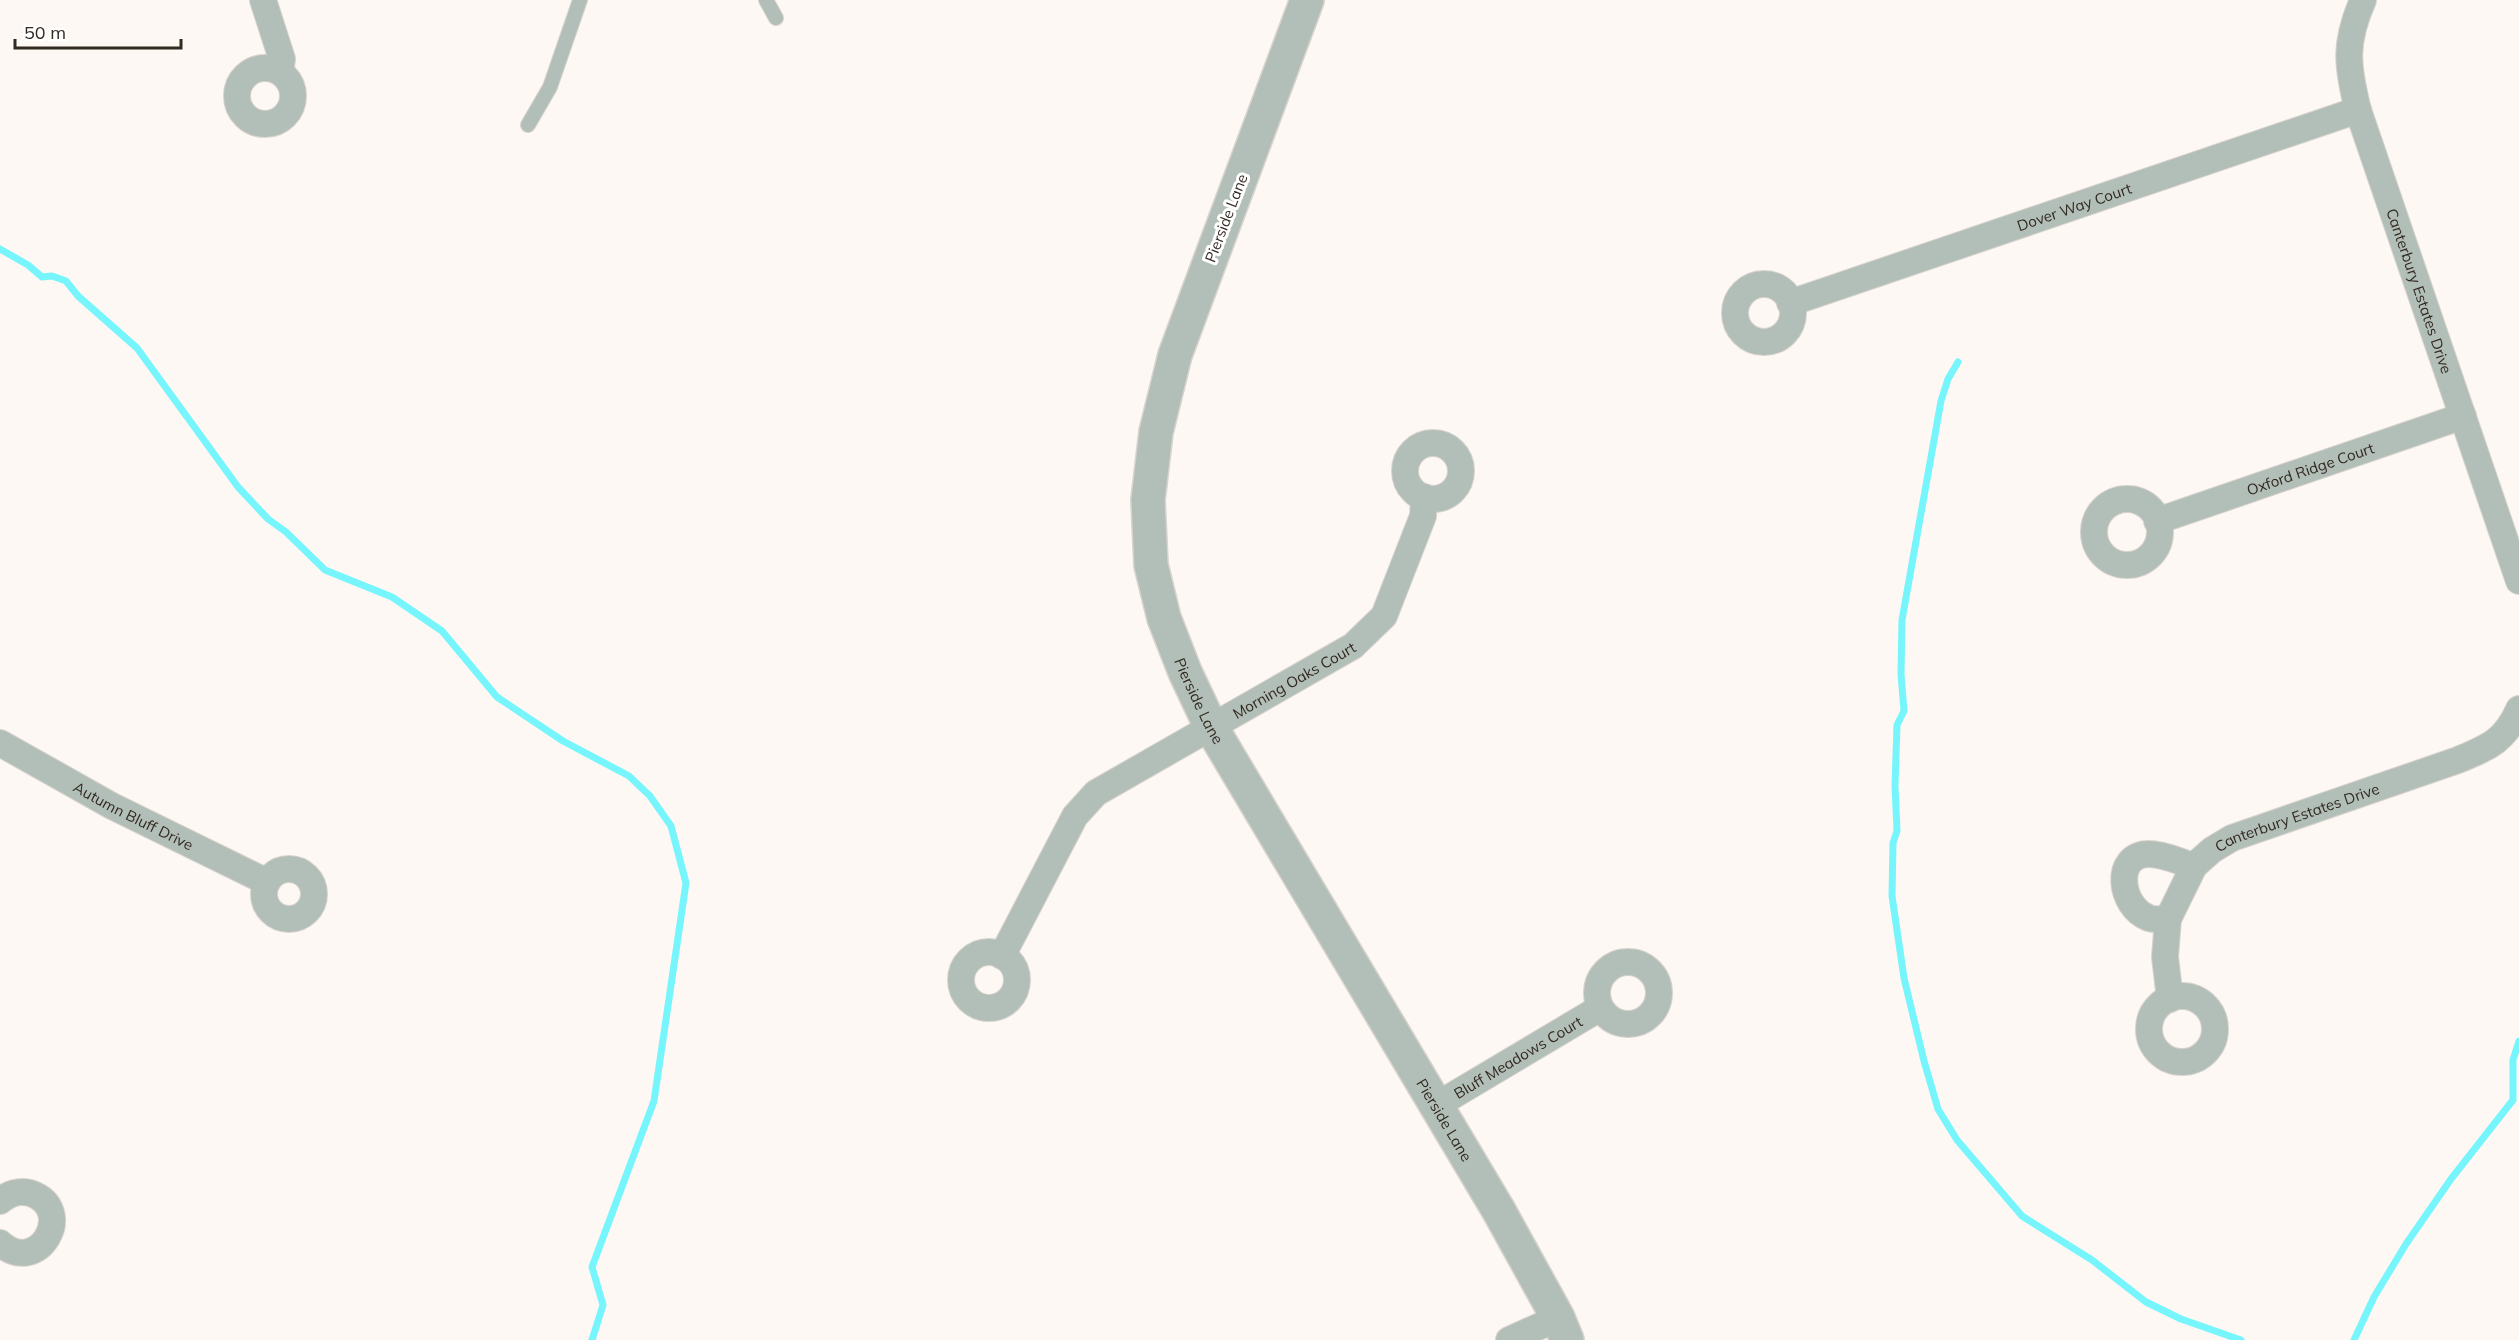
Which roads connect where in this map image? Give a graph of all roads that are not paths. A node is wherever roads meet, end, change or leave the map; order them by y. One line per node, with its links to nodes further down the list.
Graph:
1 (263, 0): 7 (street)
2 (580, 0): 9 (lane)
3 (766, 0): 6 (lane)
4 (1307, 0): 16 (street, Pierside Lane)
5 (2363, 0): 8 (street, Canterbury Estates Drive)
6 (776, 18)
7 (280, 72)
8 (2358, 110): 10 (street, Dover Way Court); 11 (street, Canterbury Estates Drive)
9 (528, 125)
10 (1790, 303)
11 (2463, 416): 13 (street, Oxford Ridge Court); 14 (street, Canterbury Estates Drive)
12 (1424, 497): 16 (street, Morning Oaks Court)
13 (2157, 520)
14 (2519, 581)
15 (2516, 723): 18 (street, Canterbury Estates Drive)
16 (1211, 727): 21 (street, Morning Oaks Court); 24 (street, Pierside Lane)
17 (0, 743): 19 (street, Autumn Bluff Drive)
18 (2194, 866): 20 (street, Canterbury Estates Drive); 20 (street)
19 (267, 882)
20 (2168, 919): 22 (street, Canterbury Estates Drive)
21 (1002, 956)
22 (2170, 999)
23 (1600, 1008): 24 (street, Bluff Meadows Court)
24 (1437, 1106): 27 (street, Pierside Lane)
25 (0, 1202): 26 (street)
26 (0, 1243)
27 (1563, 1329): 28 (street)
28 (1509, 1340)

